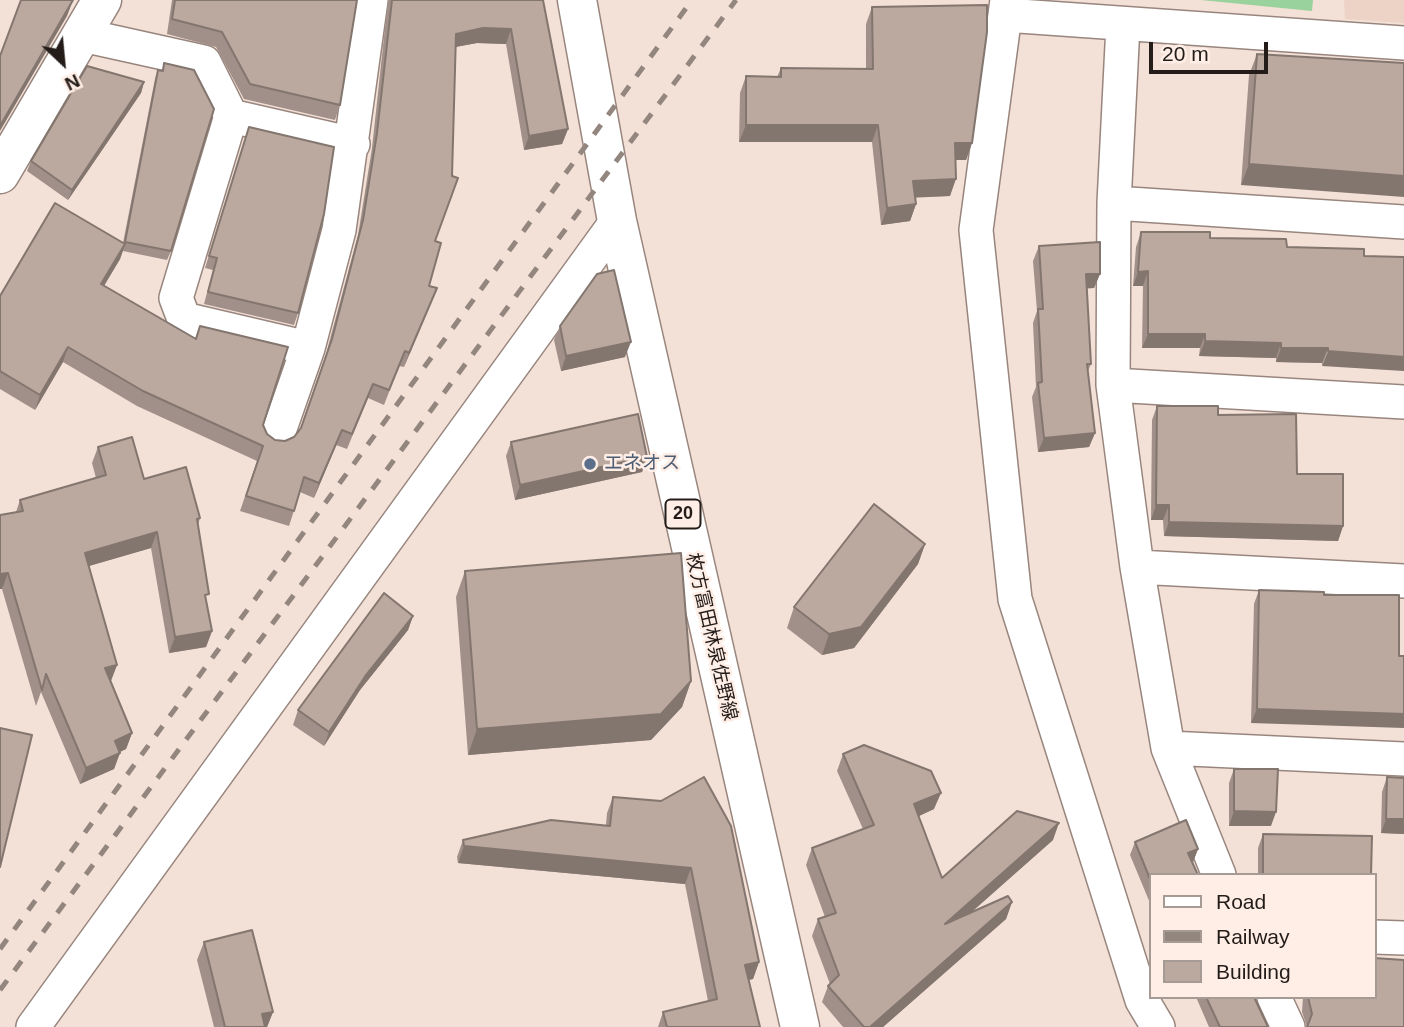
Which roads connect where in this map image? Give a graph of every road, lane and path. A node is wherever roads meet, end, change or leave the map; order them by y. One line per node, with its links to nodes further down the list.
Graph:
1 (103, 0): 6 (main road)
2 (371, 0): 9 (street)
3 (577, 0): 12 (main road, 枚方富田林泉佐野線 / 20)
4 (1005, 8): 5 (street); 28 (street)
5 (1123, 25): 7 (street); 11 (street)
6 (82, 35): 8 (street); 10 (main road)
7 (1404, 43)
8 (231, 116): 9 (street); 14 (street)
9 (353, 144): 14 (street)
10 (0, 174)
11 (1114, 203): 13 (street); 15 (street)
12 (617, 220): 26 (street); 27 (main road, 枚方富田林泉佐野線 / 20)
13 (1404, 222)
14 (308, 348): 17 (street)
15 (1113, 386): 16 (street); 18 (street)
16 (1404, 402)
17 (277, 437)
18 (1136, 567): 19 (street); 20 (street)
19 (1404, 581)
20 (1168, 748): 21 (street); 22 (street)
21 (1404, 760)
22 (1218, 873)
23 (1376, 937): 24 (street)
24 (1404, 938)
25 (1274, 999): 29 (street)
26 (33, 1027)
27 (800, 1027)
28 (1158, 1027)
29 (1287, 1027)

